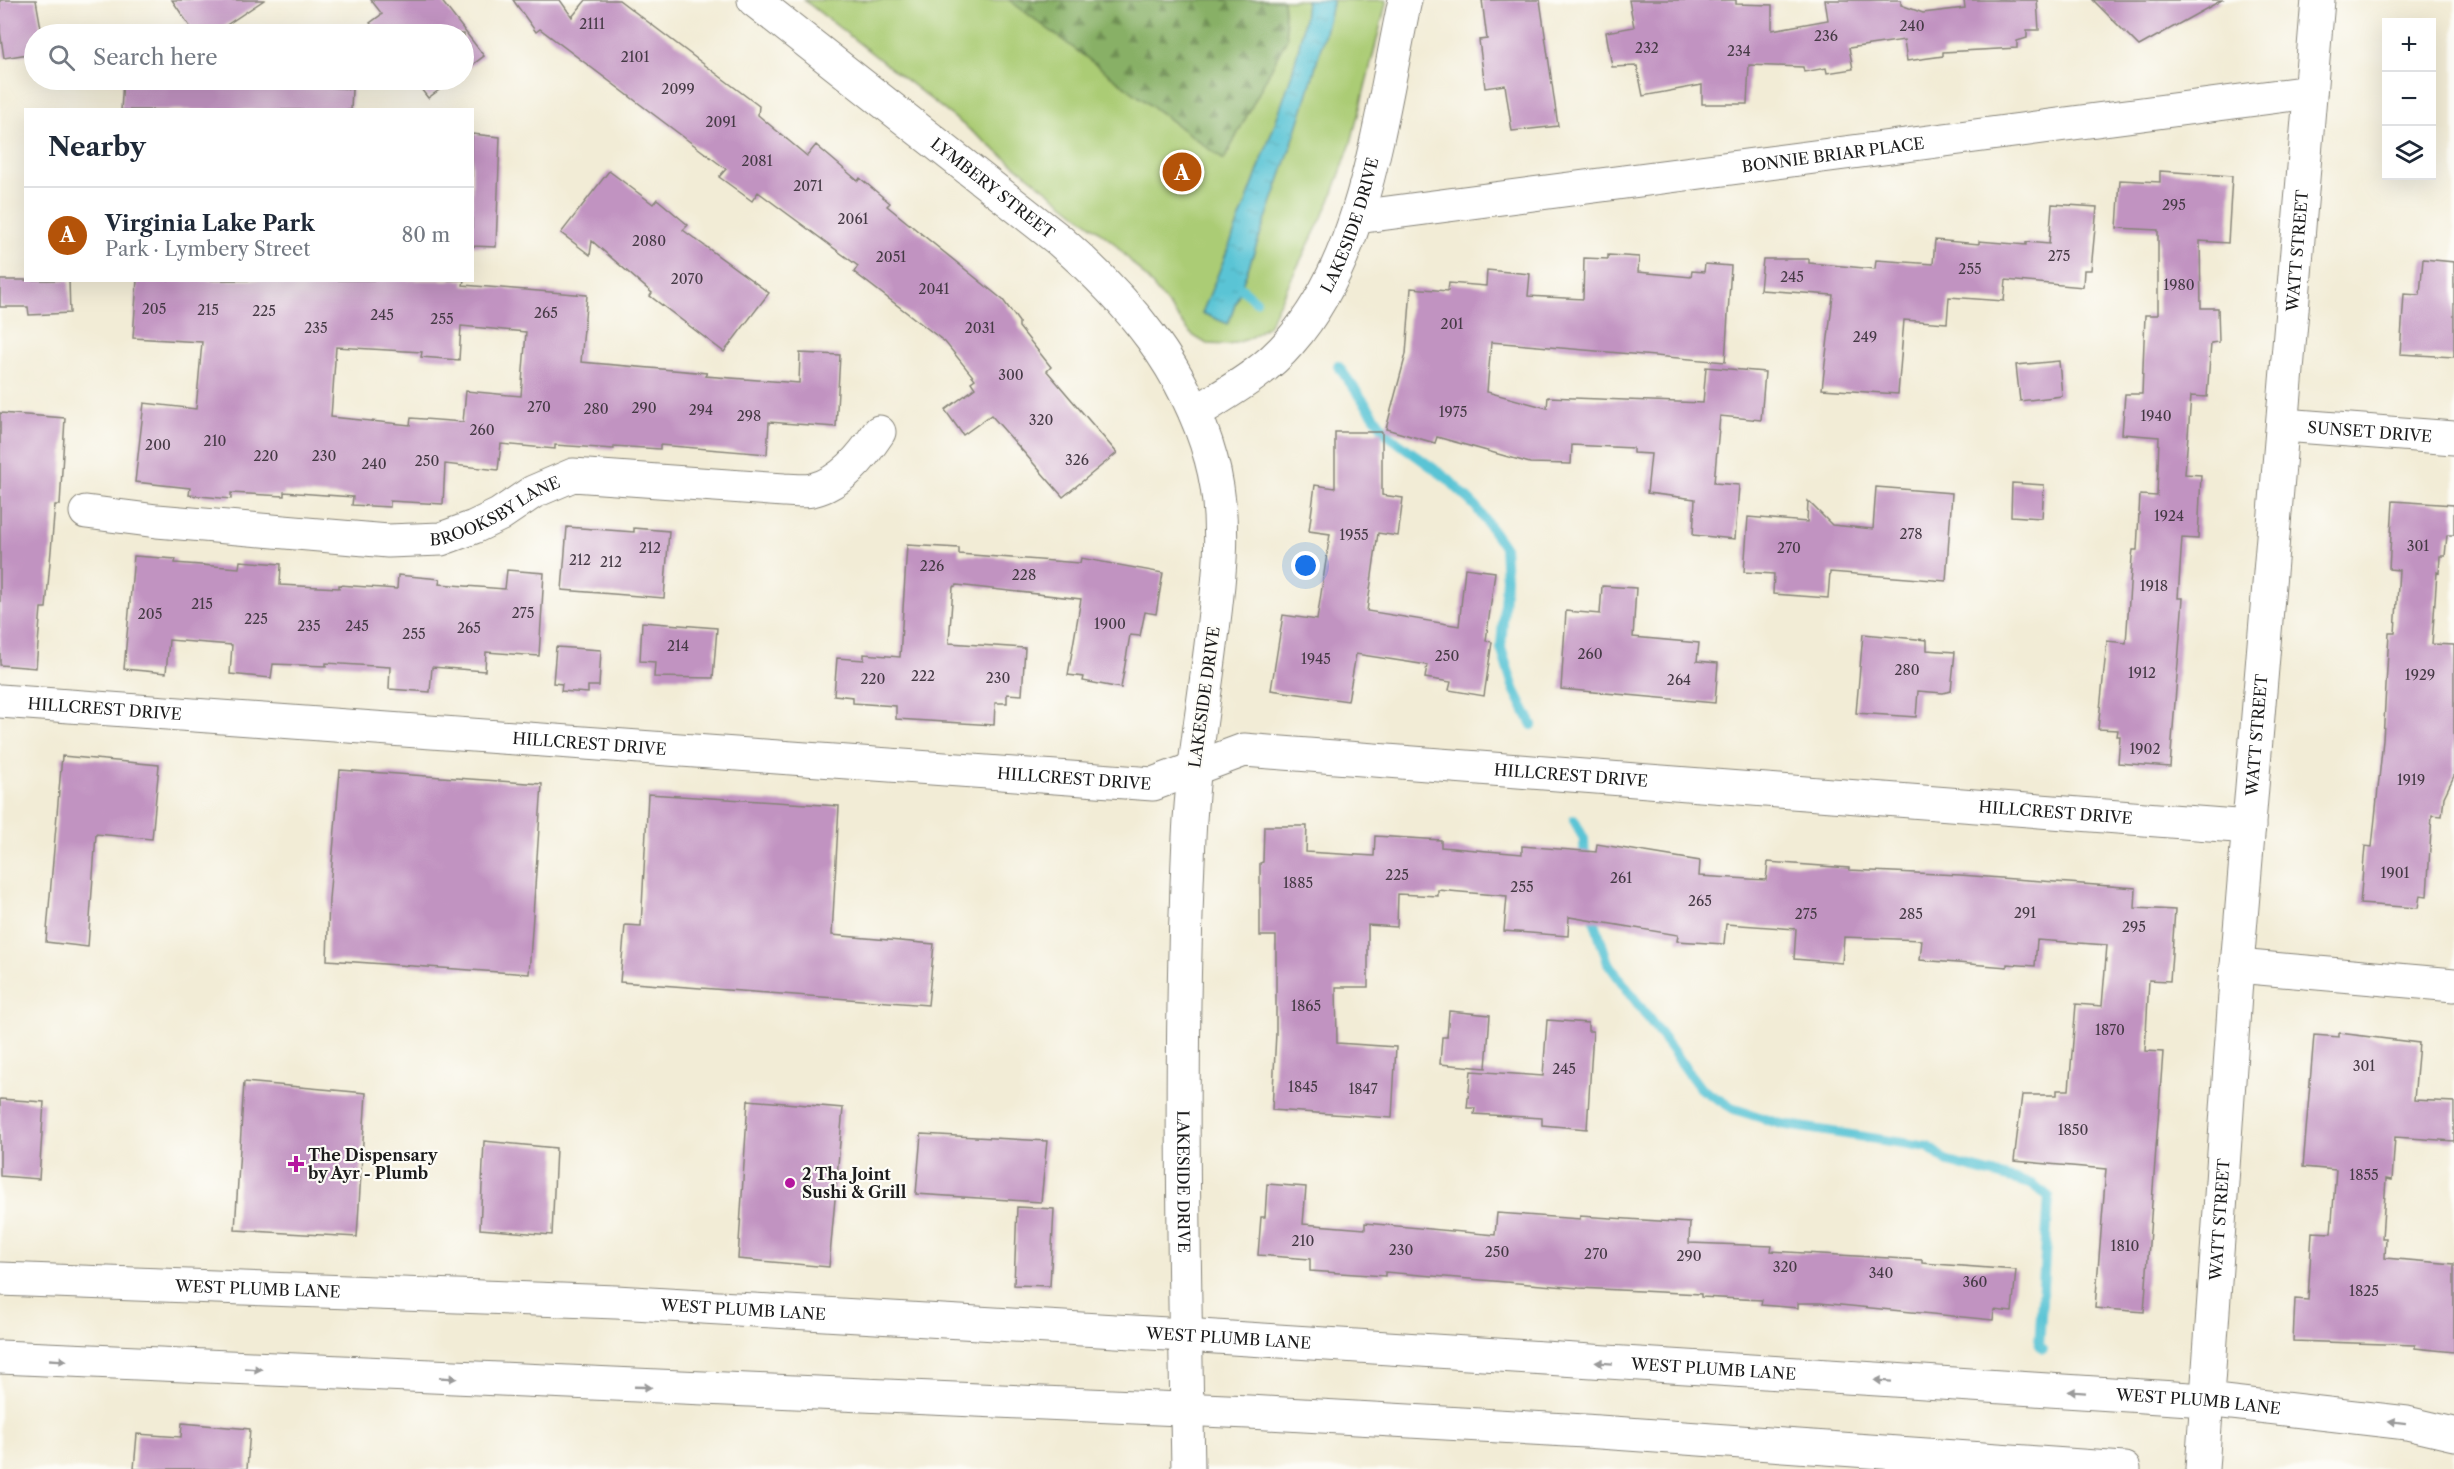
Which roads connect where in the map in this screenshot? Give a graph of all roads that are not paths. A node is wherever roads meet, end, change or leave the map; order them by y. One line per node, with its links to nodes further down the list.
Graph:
1 (754, 0): 6 (street, LYMBERY STREET)
2 (1405, 0): 5 (street, LAKESIDE DRIVE)
3 (2318, 0): 4 (street, WATT STREET)
4 (2310, 93): 5 (street, BONNIE BRIAR PLACE); 7 (street, WATT STREET)
5 (1356, 217): 6 (street, LAKESIDE DRIVE)
6 (1195, 413): 12 (street, LAKESIDE DRIVE)
7 (2284, 425): 9 (street, SUNSET DRIVE); 13 (street, WATT STREET)
8 (879, 432): 10 (street, BROOKSBY LANE)
9 (2454, 438)
10 (86, 512)
11 (0, 701): 12 (street, HILLCREST DRIVE)
12 (1194, 769): 13 (street, HILLCREST DRIVE); 17 (street, LAKESIDE DRIVE)
13 (2249, 827): 14 (street, WATT STREET)
14 (2237, 966): 15 (street); 19 (street, WATT STREET)
15 (2454, 984)
16 (0, 1279): 17 (street, WEST PLUMB LANE)
17 (1184, 1335): 19 (street, WEST PLUMB LANE, one-way to 17); 20 (street, LAKESIDE DRIVE)
18 (0, 1357): 20 (street, one-way to 20)
19 (2206, 1400): 21 (street, WEST PLUMB LANE, one-way to 19); 24 (street, WATT STREET)
20 (1188, 1409): 22 (street, LAKESIDE DRIVE); 23 (street)
21 (2454, 1434)
22 (1188, 1469)
23 (2124, 1469)
24 (2202, 1469)

